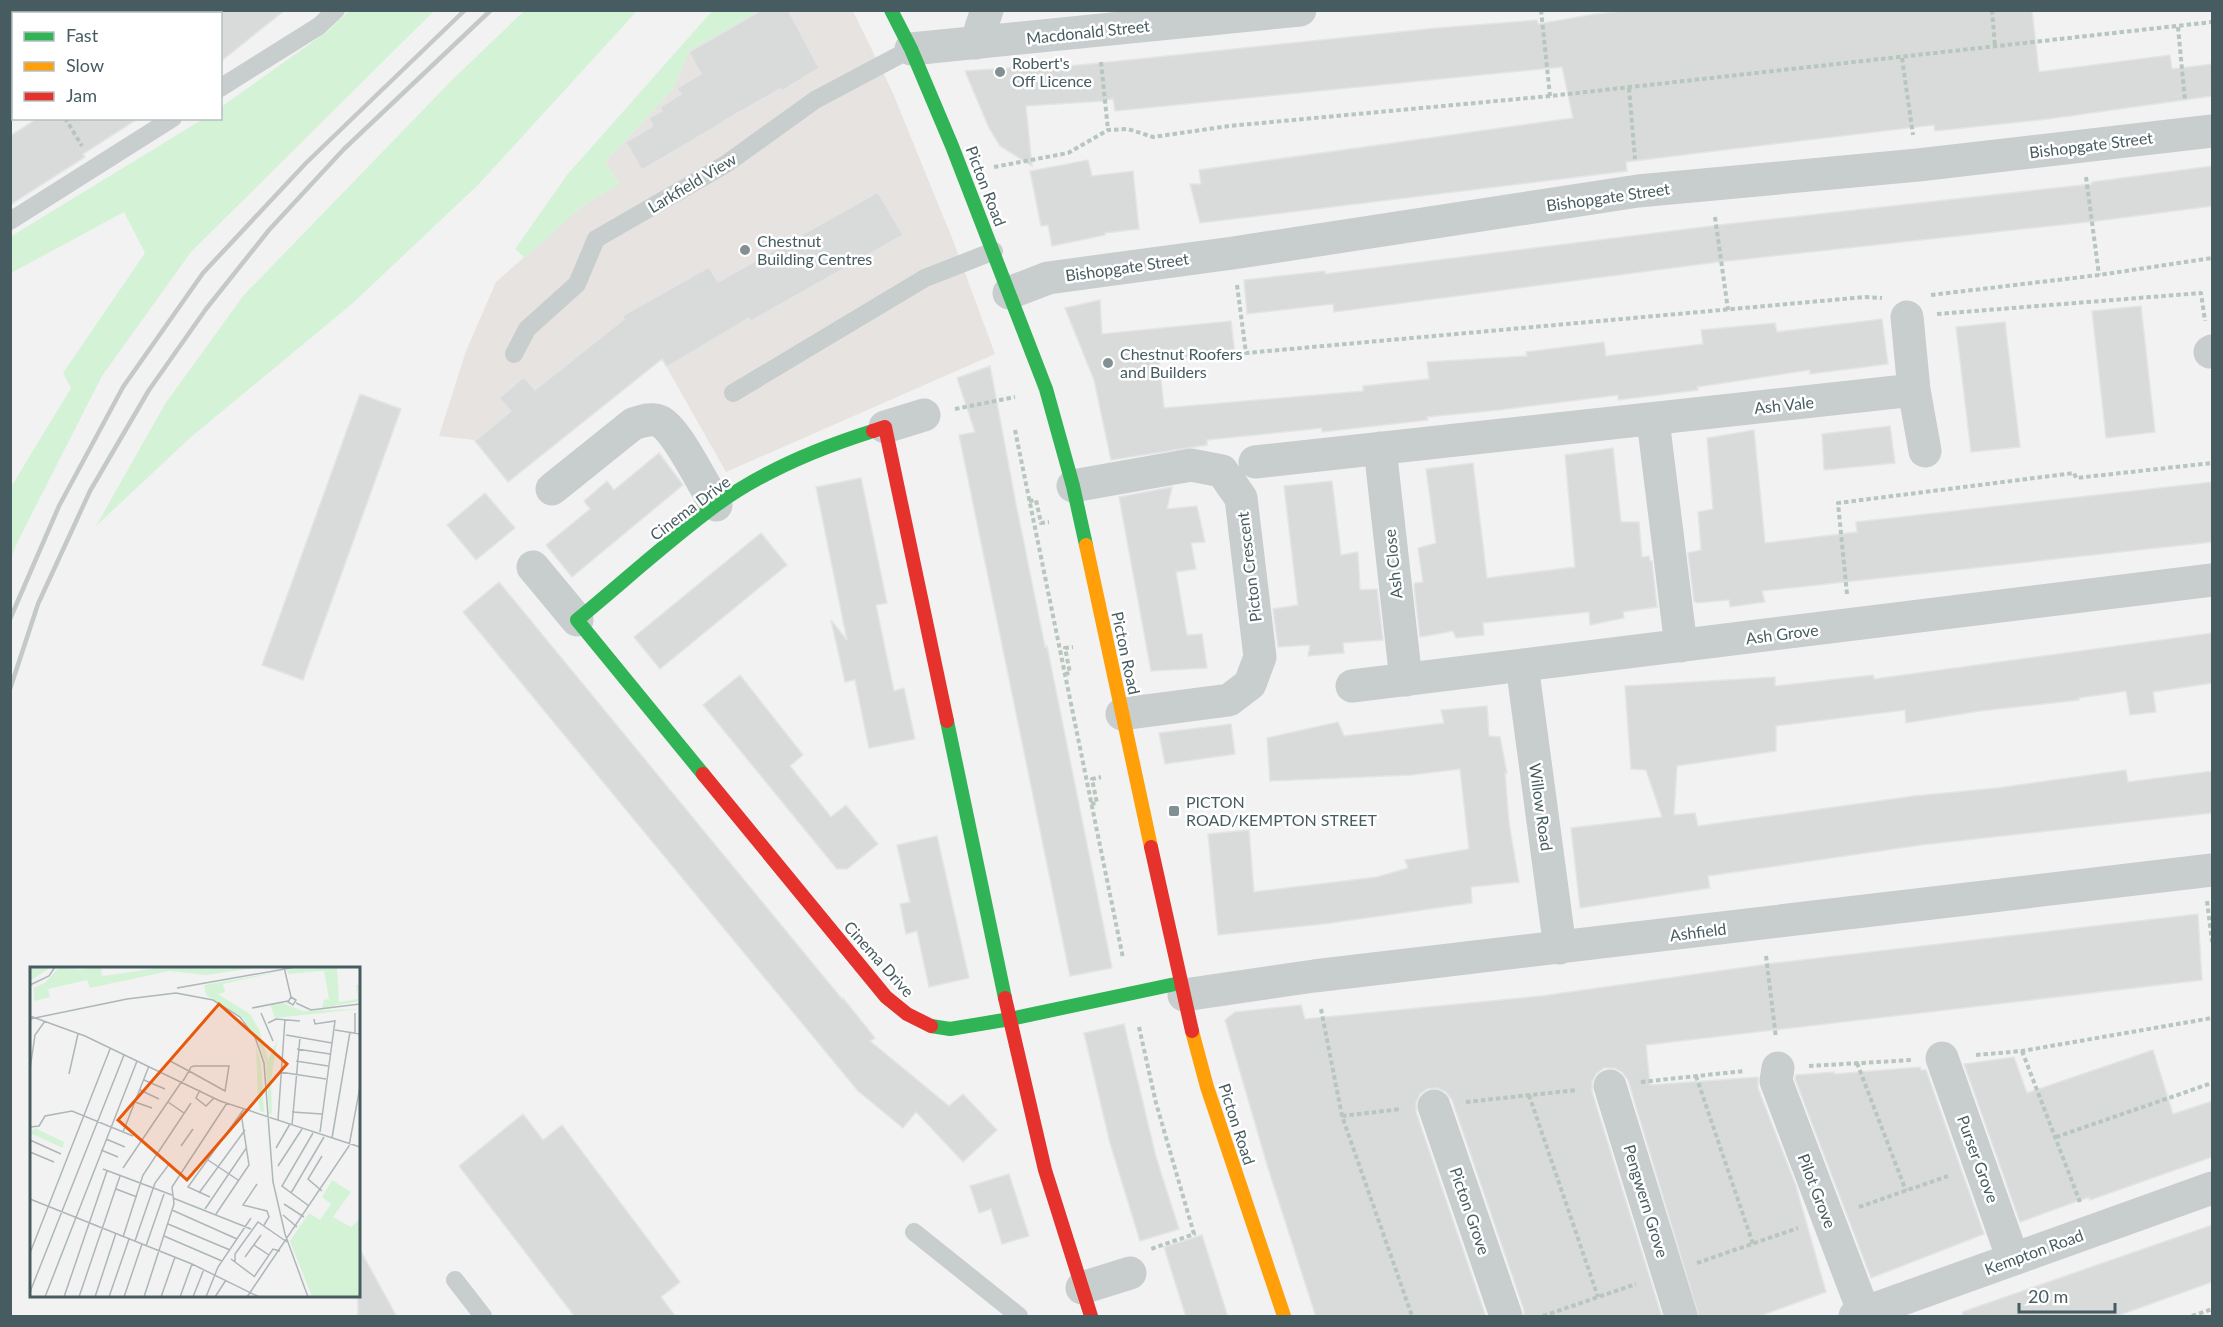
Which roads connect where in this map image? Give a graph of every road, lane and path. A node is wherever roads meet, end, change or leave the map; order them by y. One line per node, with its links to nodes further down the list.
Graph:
1 (336, 10): 14 (lane)
2 (891, 10): 12 (street, Picton Road)
3 (987, 10): 10 (street)
4 (1300, 10): 9 (street, Macdonald Street)
5 (1541, 10): 16 (path)
6 (1992, 10): 11 (path)
7 (2212, 22): 8 (path)
8 (2178, 27): 11 (path); 20 (path)
9 (1097, 32): 10 (street, Macdonald Street); 19 (path)
10 (976, 43): 12 (street, Macdonald Street)
11 (1995, 47): 13 (path)
12 (911, 49): 24 (street, Picton Road); 36 (lane, Larkfield View)
13 (1902, 58): 15 (path); 22 (path)
14 (222, 87)
15 (1629, 88): 16 (path); 26 (path)
16 (1550, 96): 19 (path)
17 (66, 120): 23 (path)
18 (170, 120): 23 (lane)
19 (1108, 130): 24 (path)
20 (2201, 132): 21 (street, Bishopgate Street)
21 (2082, 146): 22 (street, Bishopgate Street); 31 (path)
22 (1918, 165): 25 (street, Bishopgate Street)
23 (95, 168): 27 (lane)
24 (964, 173): 28 (street, Picton Road)
25 (1710, 184): 26 (street, Bishopgate Street); 34 (path)
26 (1638, 191): 29 (street, Bishopgate Street)
27 (10, 221)
28 (994, 251): 32 (street, Picton Road); 39 (lane)
29 (1233, 253): 32 (street, Bishopgate Street); 34 (path)
30 (2212, 258): 31 (path)
31 (2099, 274): 33 (path)
32 (1009, 293): 37 (street, Picton Road)
33 (1908, 303): 34 (path); 35 (path); 38 (street)
34 (1728, 310)
35 (2211, 352)
36 (514, 354)
37 (1046, 389): 40 (path); 48 (street, Picton Road)
38 (1914, 390): 41 (street, Ash Vale); 45 (street)
39 (733, 393)
40 (924, 415): 42 (street)
41 (1653, 420): 44 (street, Ash Vale); 55 (street)
42 (885, 427): 50 (street, Cinema Drive); 67 (street)
43 (1015, 430): 64 (path)
44 (1380, 448): 46 (street, Ash Vale); 57 (street, Ash Close)
45 (1925, 451)
46 (1255, 462)
47 (2212, 463): 54 (path)
48 (1073, 486): 59 (street, Picton Road); 59 (street, Picton Crescent)
49 (552, 489): 50 (street)
50 (716, 505): 53 (street, Cinema Drive)
51 (533, 567): 53 (street)
52 (2212, 580): 54 (street, Ash Grove)
53 (578, 620): 67 (street, Cinema Drive)
54 (1851, 626): 55 (street, Ash Grove)
55 (1681, 646): 56 (street, Ash Grove)
56 (1522, 665): 57 (street, Ash Grove); 63 (street, Willow Road)
57 (1407, 680): 58 (street, Ash Grove)
58 (1352, 686)
59 (1122, 714): 66 (street, Picton Road)
60 (2208, 871): 61 (street, Ashfield); 62 (path)
61 (1763, 924): 63 (street, Ashfield); 72 (path)
62 (2212, 942)
63 (1560, 948): 65 (street, Ashfield)
64 (1123, 958)
65 (1314, 976): 66 (street, Ashfield); 97 (path)
66 (1182, 989): 67 (street, Cinema Drive); 96 (street, Picton Road)
67 (1010, 1019): 91 (street)
68 (1139, 1027): 87 (path)
69 (2022, 1051): 78 (path)
70 (1942, 1058): 79 (street, Purser Grove)
71 (1857, 1062): 81 (path)
72 (1778, 1068): 82 (street, Pilot Grove)
73 (1696, 1076): 85 (path)
74 (2212, 1083): 78 (path)
75 (1610, 1086): 88 (street, Pengwern Grove)
76 (1529, 1095): 90 (path)
77 (1434, 1106): 98 (street, Picton Grove)
78 (2056, 1137): 84 (path)
79 (1980, 1165): 81 (path); 86 (street, Purser Grove)
80 (2212, 1188): 84 (street, Kempton Road)
81 (1906, 1191): 82 (path)
82 (1827, 1218): 85 (path); 93 (street, Pilot Grove)
83 (914, 1232): 95 (lane)
84 (2091, 1232): 86 (street, Kempton Road)
85 (1753, 1244): 88 (path)
86 (2013, 1259): 93 (street, Kempton Road)
87 (1130, 1273): 91 (street)
88 (1668, 1273): 90 (path); 100 (street, Pengwern Grove)
89 (455, 1280): 94 (lane)
90 (1598, 1298): 99 (path)
91 (1086, 1302)
92 (2212, 1309): 101 (path)
93 (1860, 1315)
94 (483, 1317)
95 (1019, 1317)
96 (1284, 1317)
97 (1412, 1317)
98 (1506, 1317)
99 (1543, 1317)
100 (1681, 1317)
101 (2192, 1317)

